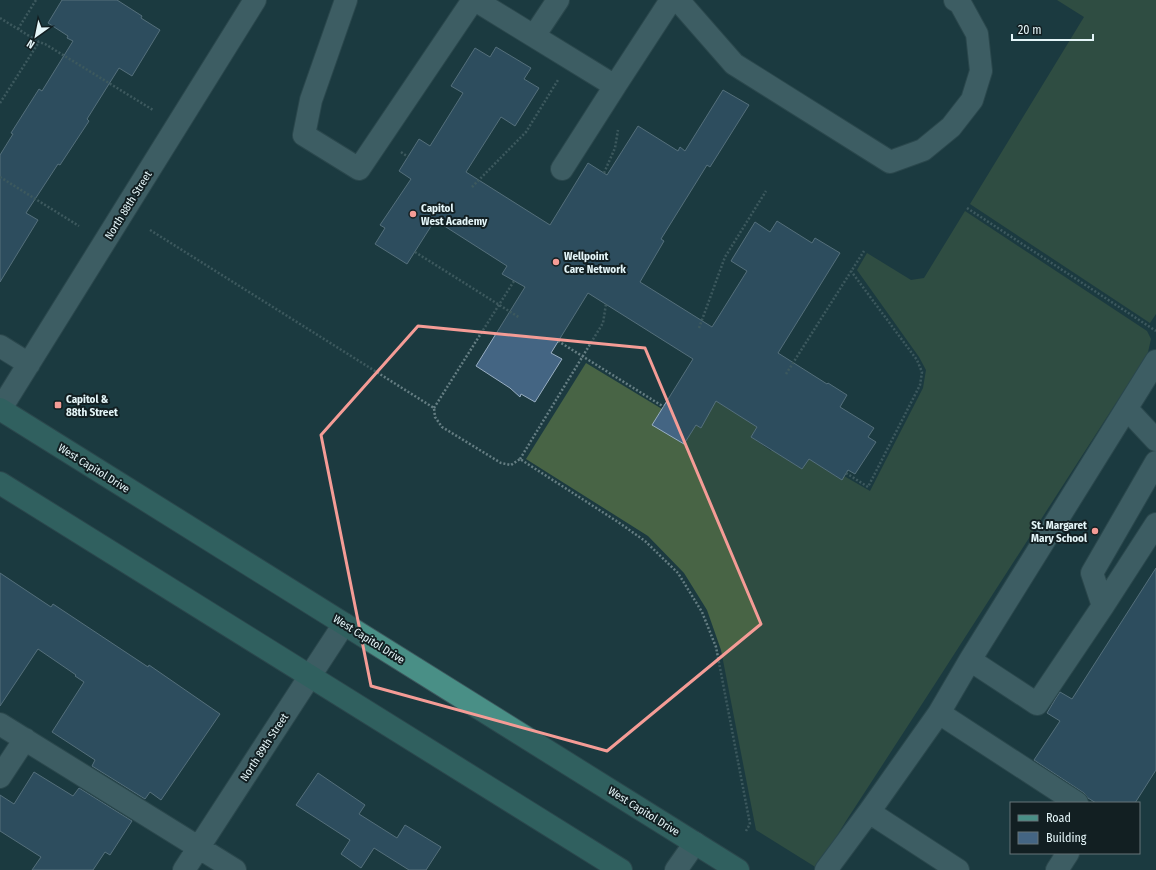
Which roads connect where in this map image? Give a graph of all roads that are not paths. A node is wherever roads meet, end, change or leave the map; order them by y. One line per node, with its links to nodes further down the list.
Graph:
1 (255, 0): 13 (street, North 88th Street)
2 (346, 0): 3 (street)
3 (474, 0): 8 (street)
4 (558, 0): 8 (street)
5 (671, 0): 9 (street)
6 (678, 0): 7 (street)
7 (955, 0)
8 (534, 36): 9 (street)
9 (615, 86): 10 (street)
10 (562, 169)
11 (0, 346): 13 (street)
12 (1156, 361): 15 (street)
13 (29, 364): 14 (street, North 88th Street)
14 (0, 409): 21 (main road, West Capitol Drive)
15 (1127, 409): 16 (street); 22 (street)
16 (1156, 440)
17 (1156, 462): 20 (street)
18 (0, 483): 23 (main road)
19 (1156, 524): 20 (street)
20 (1103, 606): 22 (street)
21 (344, 624): 23 (street, North 89th Street); 30 (main road, West Capitol Drive)
22 (970, 660): 24 (street)
23 (310, 676): 31 (street, North 89th Street); 34 (main road)
24 (939, 713): 28 (street); 29 (street)
25 (0, 724): 26 (street)
26 (25, 739): 27 (street); 31 (street)
27 (0, 777)
28 (1075, 802)
29 (869, 812): 37 (street); 38 (street)
30 (695, 843): 35 (street); 36 (main road, West Capitol Drive)
31 (199, 847): 32 (street, North 89th Street); 33 (street)
32 (184, 870)
33 (235, 870)
34 (621, 870)
35 (676, 870)
36 (738, 870)
37 (826, 870)
38 (958, 870)

